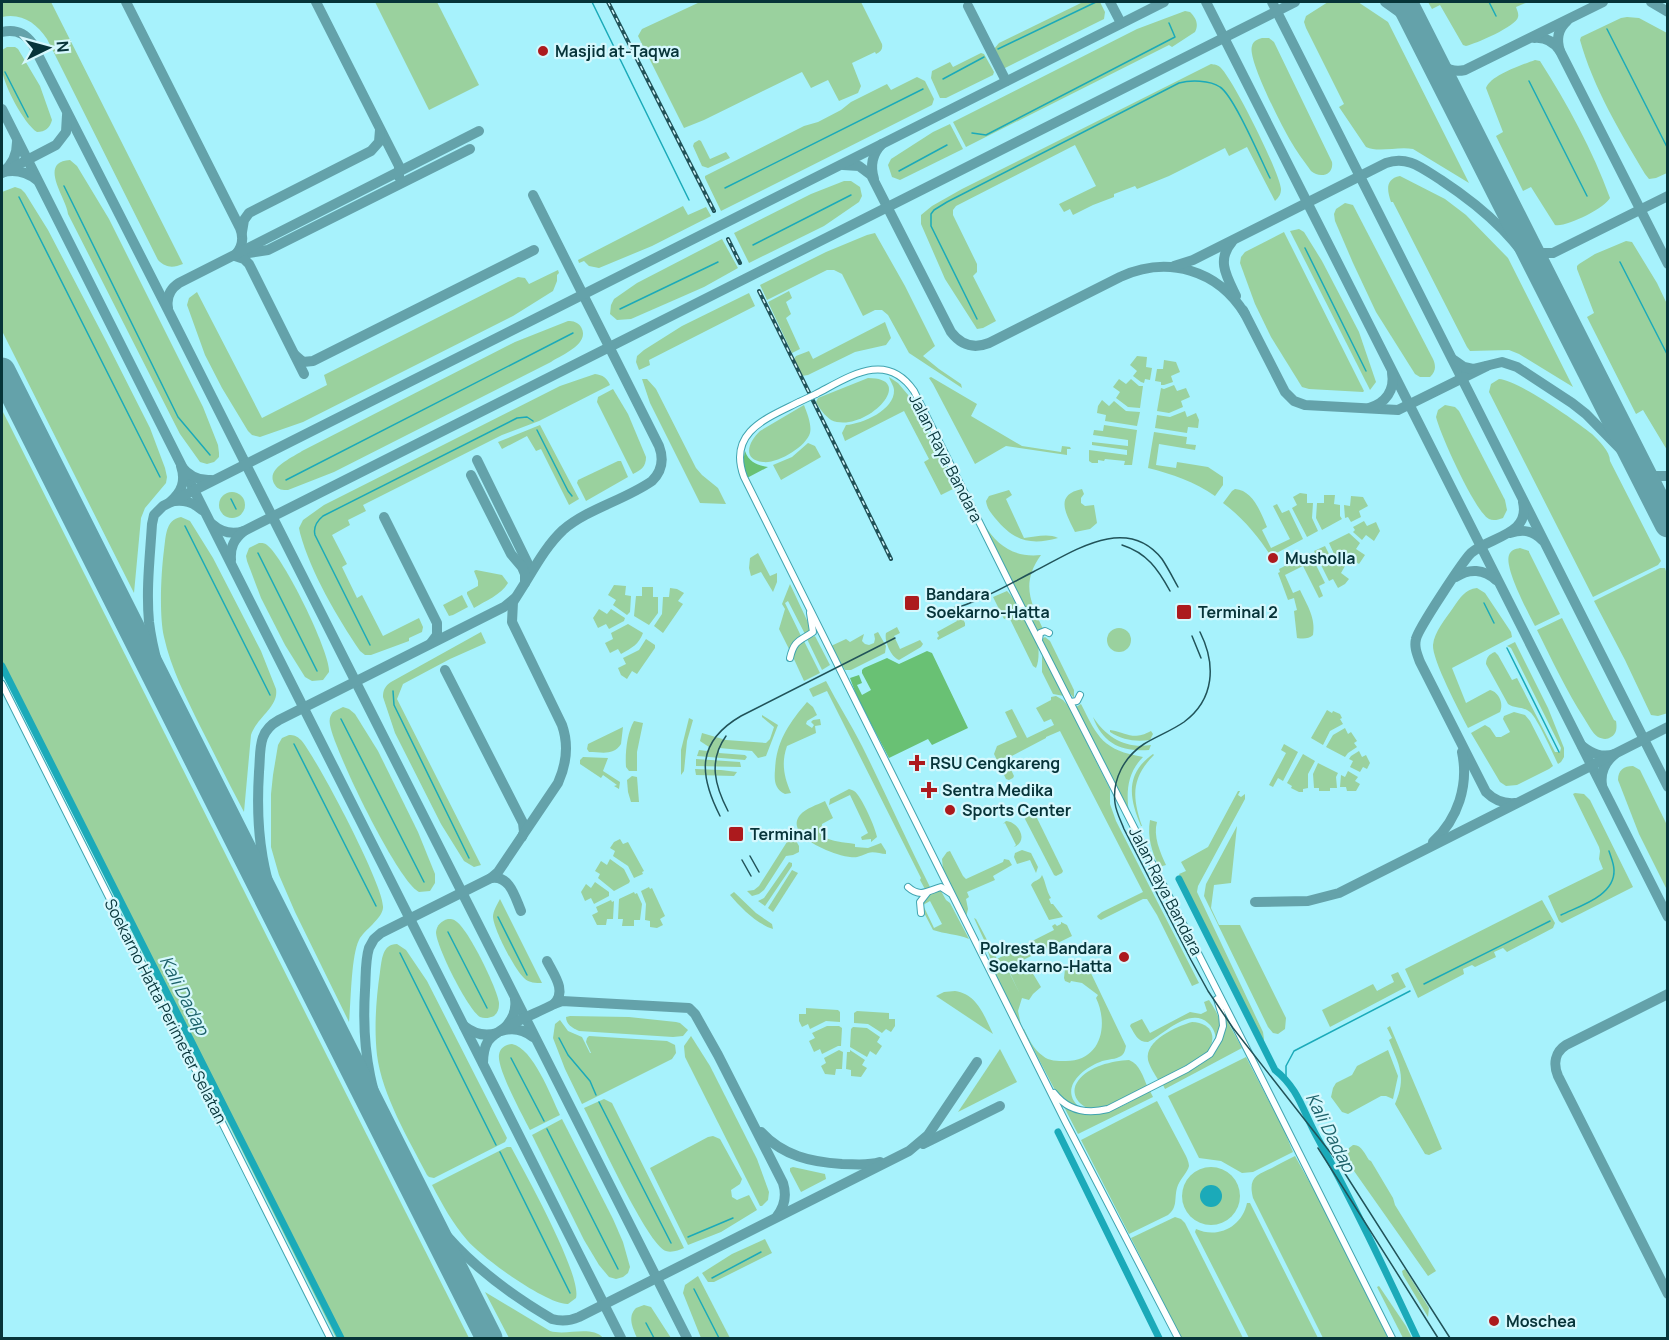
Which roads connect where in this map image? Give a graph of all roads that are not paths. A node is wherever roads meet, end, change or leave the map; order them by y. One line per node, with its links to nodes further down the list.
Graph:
1 (808, 605): 3 (main road, Jalan Raya Bandara, bridge); 4 (main road); 10 (main road, Jalan Raya Bandara)
2 (1049, 633): 3 (main road)
3 (1039, 640): 7 (main road, Jalan Raya Bandara)
4 (790, 658)
5 (2, 684): 14 (main road, Soekarno Hatta Perimeter Selatan)
6 (1080, 695): 7 (main road)
7 (1071, 702): 12 (main road, Jalan Raya Bandara)
8 (908, 887): 9 (main road)
9 (928, 892): 10 (main road); 11 (main road)
10 (954, 898): 13 (main road, Jalan Raya Bandara)
11 (921, 913)
12 (1210, 978): 13 (main road); 16 (main road, Jalan Raya Bandara)
13 (1044, 1077): 15 (main road, Jalan Raya Bandara)
14 (330, 1338)
15 (1178, 1338)
16 (1392, 1338)

